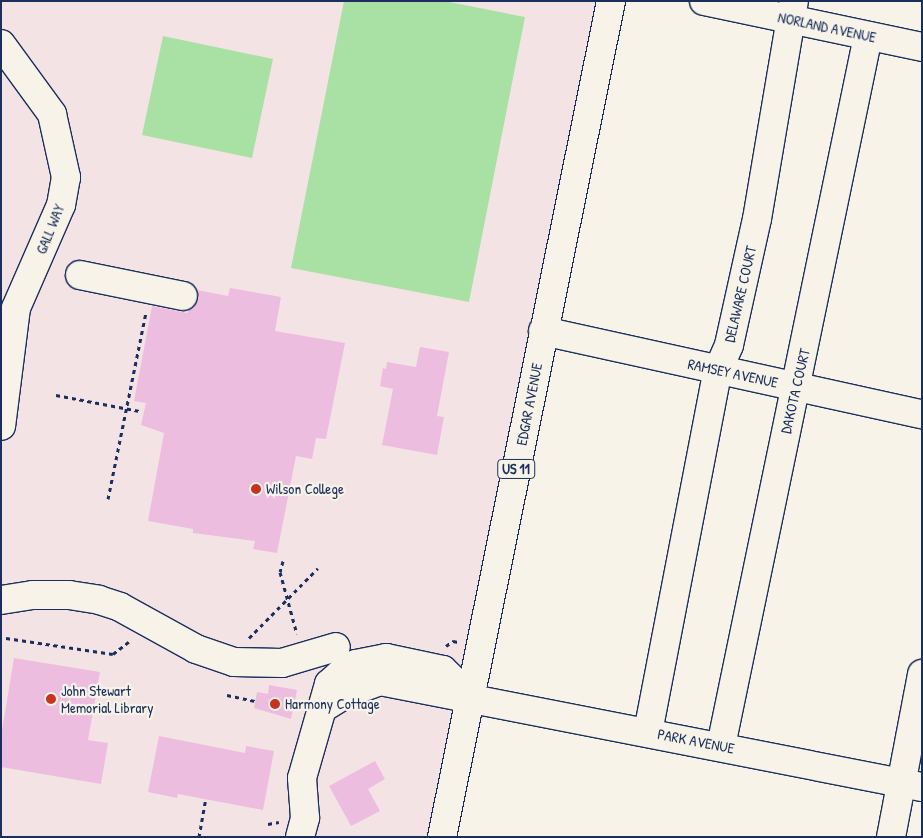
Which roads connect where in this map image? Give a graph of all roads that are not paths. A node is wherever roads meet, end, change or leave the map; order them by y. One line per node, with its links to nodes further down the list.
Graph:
1 (611, 1): 9 (street, EDGAR AVENUE / US 11)
2 (704, 1): 3 (street, NORLAND AVENUE)
3 (792, 10): 4 (street, NORLAND AVENUE); 10 (street, DELAWARE COURT)
4 (868, 36): 6 (street, NORLAND AVENUE); 11 (street, DAKOTA COURT)
5 (1, 44): 13 (street, GALL WAY)
6 (922, 47)
7 (80, 276): 8 (street)
8 (183, 296)
9 (544, 331): 10 (street, RAMSEY AVENUE); 17 (street, EDGAR AVENUE / US 11)
10 (718, 370): 11 (street, RAMSEY AVENUE); 18 (street, DELAWARE COURT)
11 (795, 387): 12 (street, RAMSEY AVENUE); 19 (street, DAKOTA COURT)
12 (922, 414)
13 (1, 426)
14 (1, 600): 15 (street)
15 (336, 647)
16 (922, 674): 20 (street)
17 (470, 696): 18 (street, PARK AVENUE); 21 (street, PARK AVENUE); 22 (street, EDGAR AVENUE / US 11)
18 (648, 732): 19 (street, PARK AVENUE)
19 (721, 746): 20 (street, PARK AVENUE)
20 (912, 785): 23 (street)
21 (300, 837)
22 (442, 837)
23 (892, 837)

